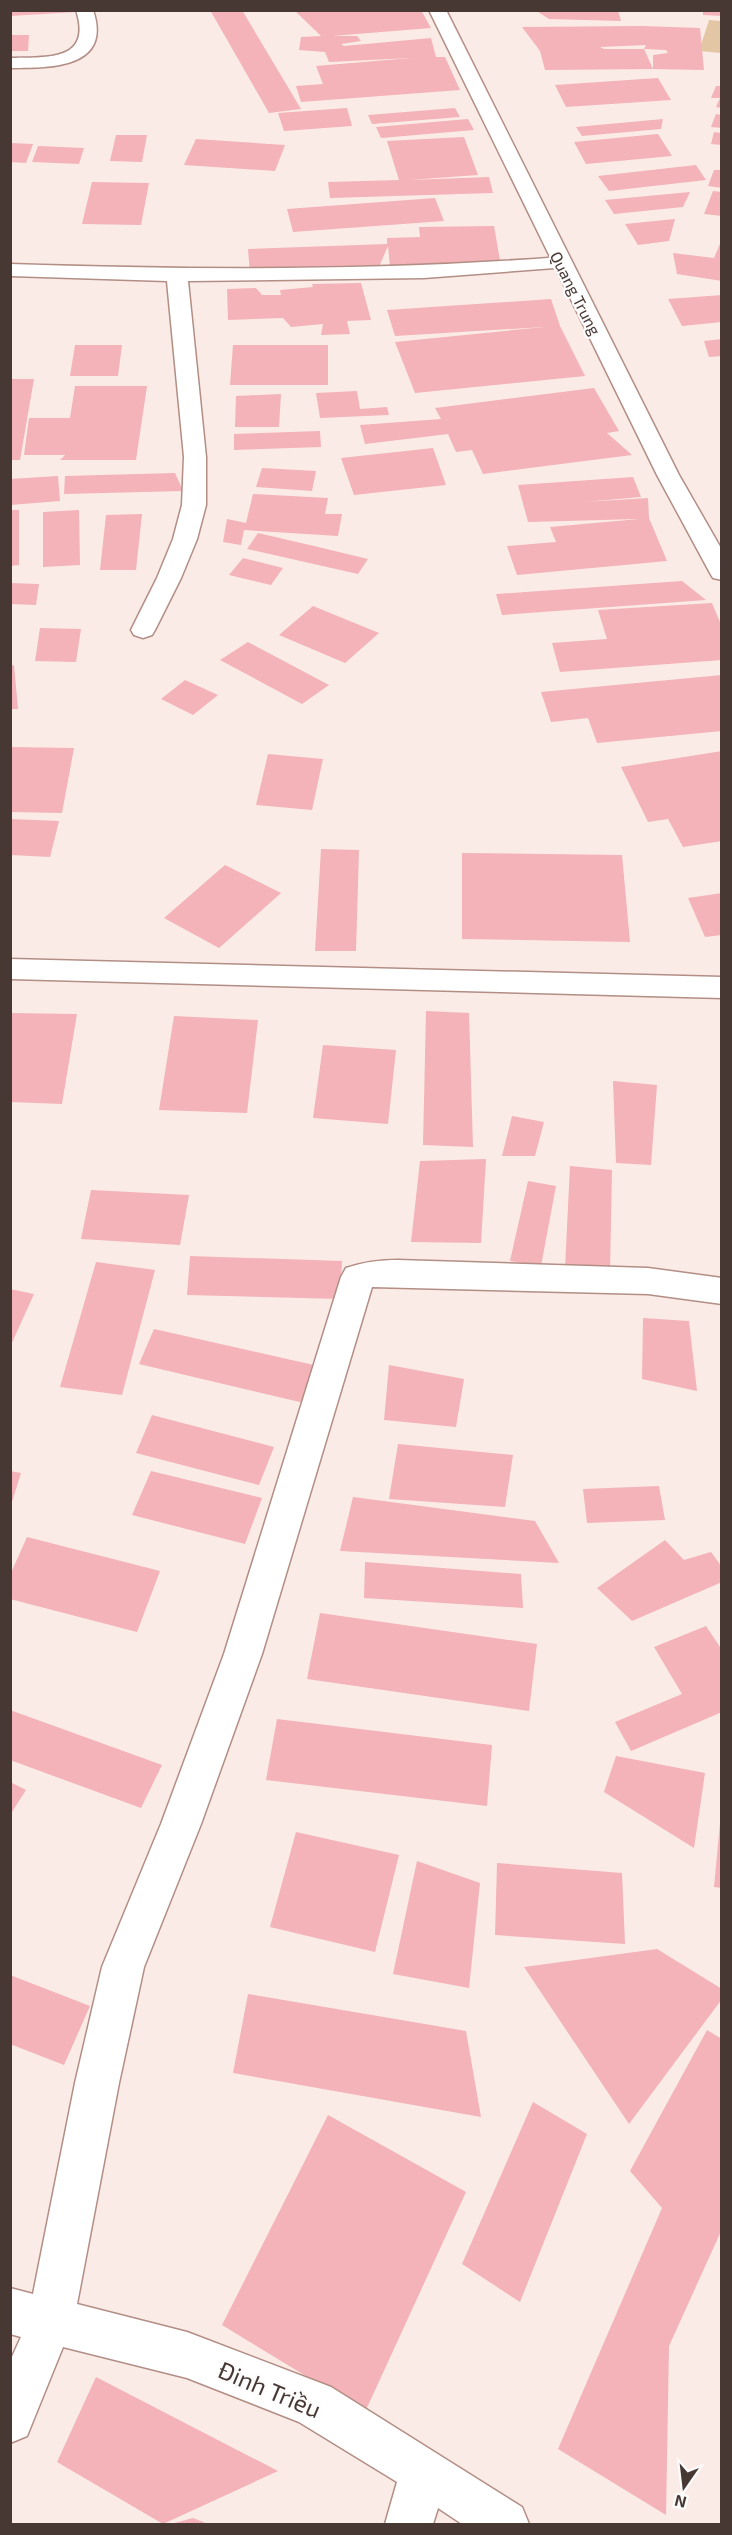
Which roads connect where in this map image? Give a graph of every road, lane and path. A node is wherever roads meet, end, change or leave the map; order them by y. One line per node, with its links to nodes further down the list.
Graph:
1 (84, 10): 3 (street)
2 (437, 10): 4 (street, Quang Trung)
3 (10, 63)
4 (561, 263): 6 (street); 7 (street, Quang Trung)
5 (10, 270): 6 (street)
6 (177, 274): 8 (street)
7 (722, 573)
8 (143, 630)
9 (10, 969): 10 (street)
10 (722, 988)
11 (722, 1291): 12 (street)
12 (31, 2316): 13 (street); 14 (street, Đinh Triều)
13 (10, 2419)
14 (424, 2471): 15 (street); 16 (street, Đinh Triều)
15 (410, 2524)
16 (505, 2524)

